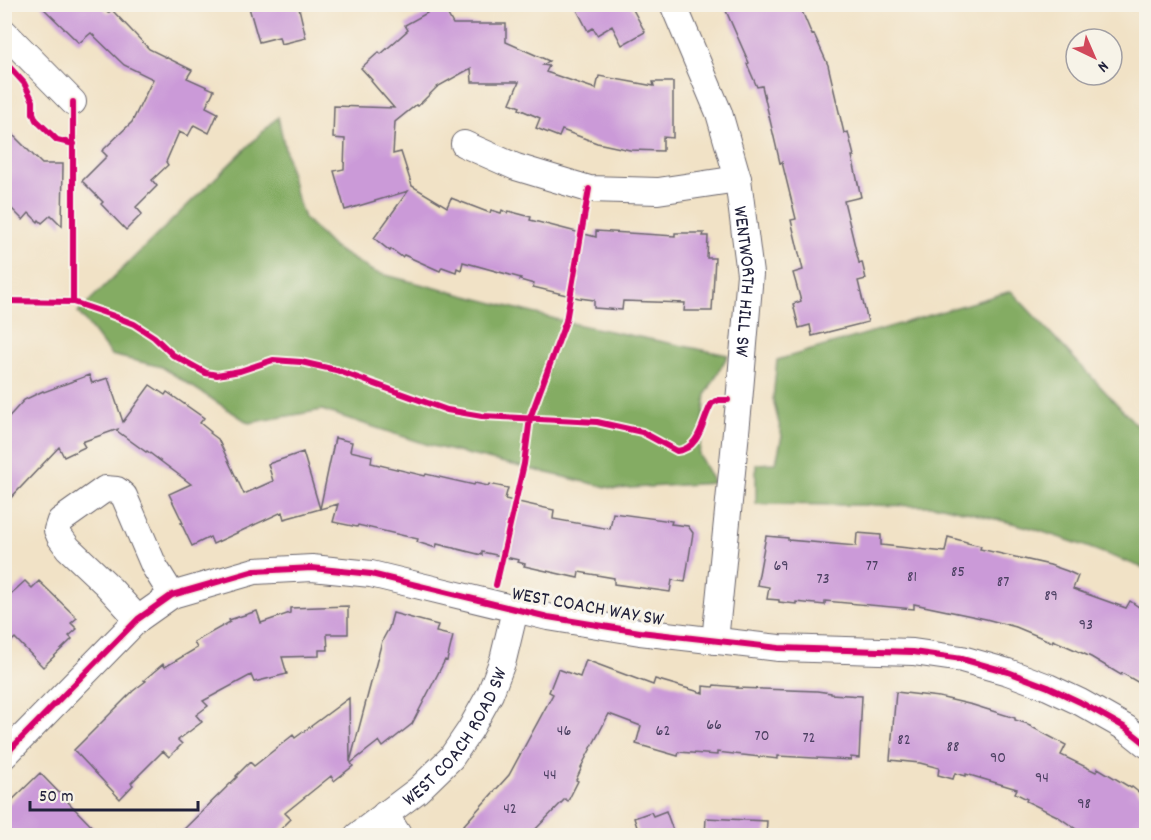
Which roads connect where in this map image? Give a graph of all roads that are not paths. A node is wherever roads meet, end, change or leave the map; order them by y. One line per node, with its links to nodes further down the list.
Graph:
1 (673, 4): 5 (street, WENTWORTH HILL SW)
2 (4, 32): 3 (street)
3 (73, 102)
4 (464, 144): 5 (street)
5 (738, 179): 9 (street, WENTWORTH HILL SW)
6 (172, 595): 7 (street, WEST COACH WAY SW); 8 (street, WEST COACH WAY SW); 8 (street)
7 (515, 610): 9 (street, WEST COACH WAY SW); 12 (street, WEST COACH ROAD SW)
8 (138, 620): 11 (street, WEST COACH WAY SW)
9 (715, 641): 10 (street, WEST COACH WAY SW)
10 (1146, 744)
11 (4, 756)
12 (385, 814): 13 (street, WEST COACH ROAD SW); 14 (street)
13 (357, 836)
14 (399, 836)

